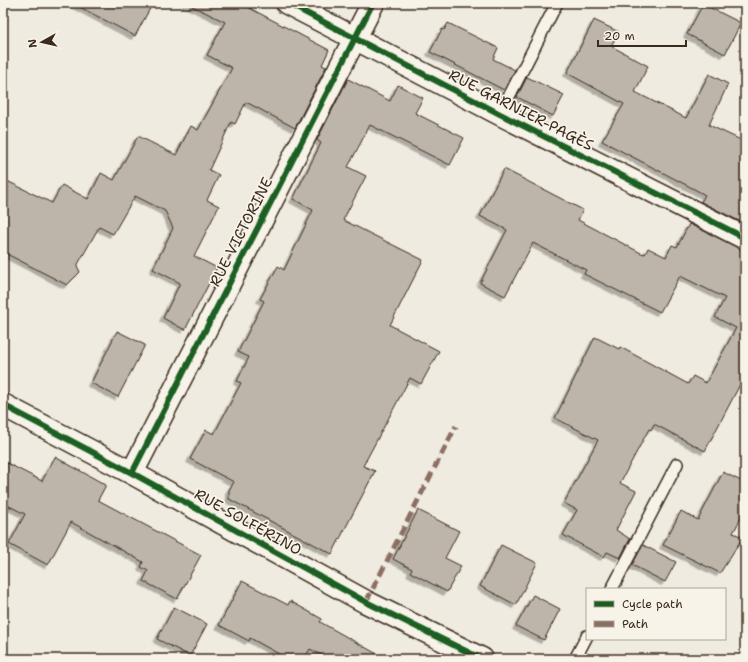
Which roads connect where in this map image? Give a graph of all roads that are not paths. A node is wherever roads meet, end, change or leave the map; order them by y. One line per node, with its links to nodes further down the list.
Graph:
1 (287, 3): 4 (street, RUE GARNIER-PAGÈS)
2 (373, 3): 4 (street, RUE VICTORINE)
3 (557, 3): 5 (lane)
4 (355, 39): 5 (street, RUE GARNIER-PAGÈS); 9 (street, RUE VICTORINE)
5 (500, 114): 6 (street, RUE GARNIER-PAGÈS)
6 (745, 238)
7 (3, 405): 9 (street, RUE SOLFÉRINO)
8 (678, 464): 10 (lane)
9 (132, 473): 12 (street, RUE SOLFÉRINO)
10 (613, 588)
11 (586, 638): 13 (lane)
12 (482, 659)
13 (575, 659)

